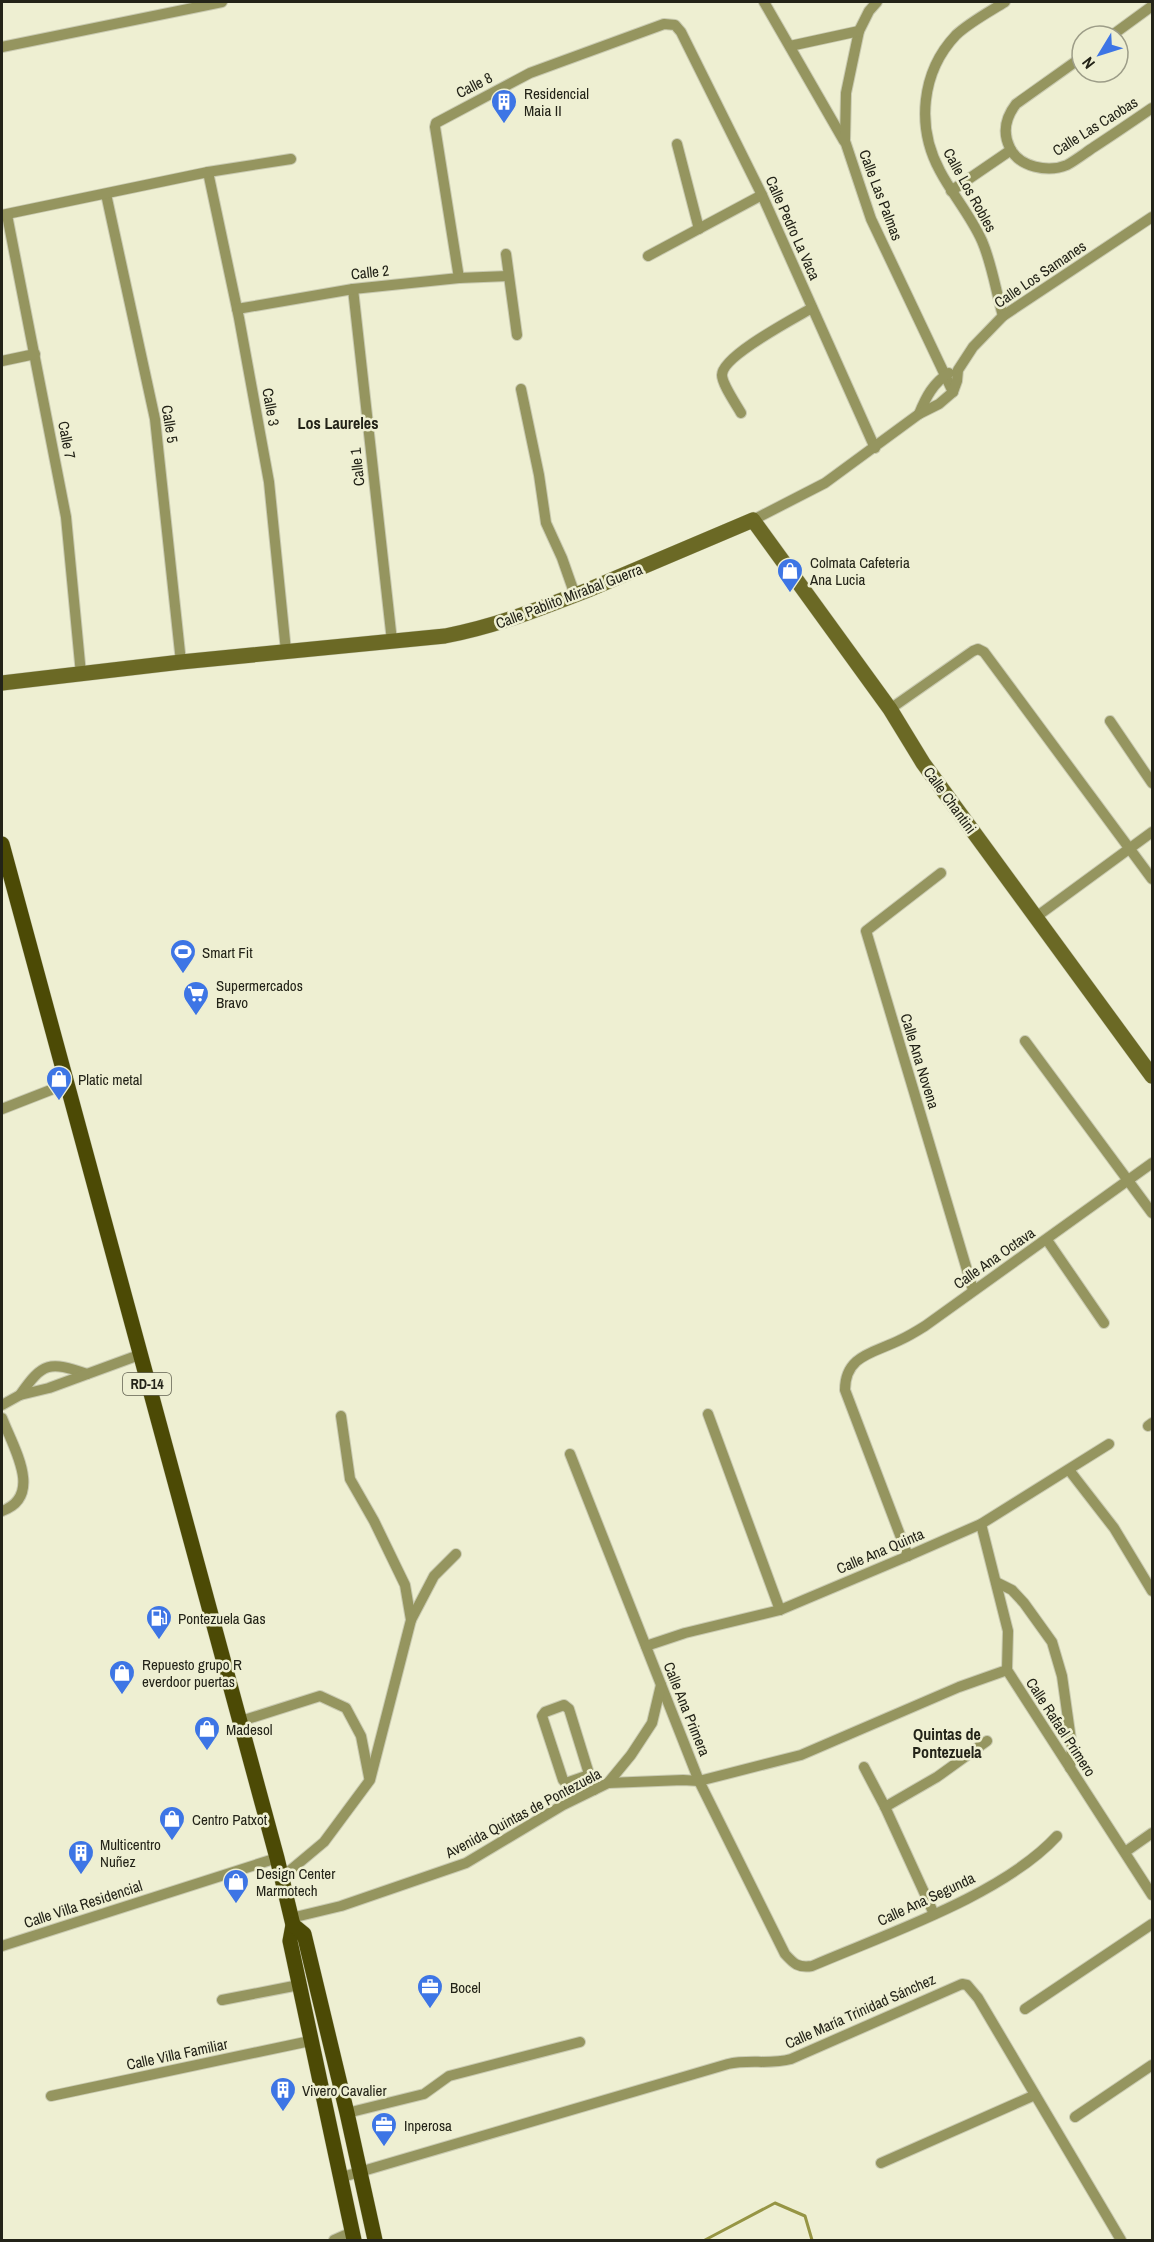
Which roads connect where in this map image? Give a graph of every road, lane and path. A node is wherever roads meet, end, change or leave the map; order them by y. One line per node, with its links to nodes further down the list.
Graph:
1 (222, 2): 11 (street)
2 (764, 2): 10 (street)
3 (877, 2): 5 (street, Calle Las Palmas)
4 (1005, 2): 19 (street, Calle Los Robles)
5 (866, 6): 9 (street, Calle Las Palmas)
6 (1152, 6): 7 (street)
7 (1127, 24)
8 (675, 26): 21 (street, Calle Pedro La Vaca); 28 (street, Calle 8)
9 (858, 31): 10 (street); 14 (street, Calle Las Palmas)
10 (789, 46): 14 (street)
11 (2, 47)
12 (1070, 66): 16 (street)
13 (1152, 108): 16 (street, Calle Las Caobas)
14 (844, 141): 37 (street, Calle Las Palmas)
15 (677, 144): 24 (street)
16 (1011, 150): 19 (street)
17 (291, 159): 18 (street)
18 (208, 172): 20 (street); 31 (street, Calle 3)
19 (951, 192): 32 (street, Calle Los Robles)
20 (106, 194): 22 (street); 47 (street, Calle 5)
21 (762, 195): 24 (street); 30 (street, Calle Pedro La Vaca)
22 (4, 215): 34 (street, Calle 7)
23 (1152, 217): 32 (street, Calle Los Samanes)
24 (699, 229): 26 (street)
25 (506, 254): 27 (street)
26 (648, 256)
27 (508, 276): 28 (street, Calle 2); 33 (street)
28 (459, 278): 29 (street, Calle 2)
29 (353, 289): 31 (street, Calle 2); 45 (street, Calle 1)
30 (812, 308): 40 (street); 42 (street, Calle Pedro La Vaca)
31 (237, 309): 46 (street, Calle 3)
32 (1003, 316): 36 (street, Calle Los Samanes)
33 (517, 335)
34 (35, 354): 35 (street); 48 (street, Calle 7)
35 (2, 361)
36 (958, 370): 37 (street); 39 (street, Calle Los Samanes)
37 (945, 376): 39 (street, Calle Las Palmas); 41 (street)
38 (521, 389): 44 (street)
39 (953, 392): 41 (street)
40 (741, 413)
41 (919, 414): 42 (street, Calle Pablito Mirabal Guerra)
42 (875, 448): 43 (street, Calle Pablito Mirabal Guerra)
43 (753, 520): 44 (street, Calle Pablito Mirabal Guerra); 50 (street, Calle Chantini)
44 (575, 595): 45 (street, Calle Pablito Mirabal Guerra)
45 (392, 641): 46 (street, Calle Pablito Mirabal Guerra)
46 (286, 651): 47 (street, Calle Pablito Mirabal Guerra)
47 (182, 662): 48 (street, Calle Pablito Mirabal Guerra)
48 (81, 674): 49 (street, Calle Pablito Mirabal Guerra)
49 (2, 683)
50 (890, 709): 55 (street); 58 (street, Calle Chantini)
51 (1110, 721): 52 (street)
52 (1152, 783)
53 (1152, 832): 55 (street)
54 (2, 844): 61 (main road, RD-14)
55 (1131, 848): 57 (street); 58 (street)
56 (941, 873): 67 (street, Calle Ana Novena)
57 (1152, 879)
58 (1036, 917): 60 (street, Calle Chantini)
59 (1025, 1041): 64 (street)
60 (1152, 1076)
61 (66, 1084): 62 (street); 69 (main road, RD-14)
62 (2, 1109)
63 (1152, 1163): 64 (street, Calle Ana Octava)
64 (1129, 1180): 65 (street); 66 (street, Calle Ana Octava)
65 (1152, 1213)
66 (1047, 1240): 67 (street, Calle Ana Octava); 68 (street)
67 (973, 1290): 82 (street, Calle Ana Octava)
68 (1104, 1323)
69 (139, 1355): 70 (street); 90 (main road, RD-14)
70 (87, 1374): 71 (street); 71 (street)
71 (20, 1395): 72 (street)
72 (2, 1405)
73 (708, 1414): 85 (street)
74 (341, 1416): 86 (street)
75 (2, 1418): 79 (street)
76 (1109, 1444): 78 (street, Calle Ana Quinta)
77 (570, 1454): 87 (street, Calle Ana Primera)
78 (1069, 1470): 80 (street, Calle Ana Quinta); 84 (street)
79 (2, 1511)
80 (981, 1524): 82 (street, Calle Ana Quinta); 83 (street, Calle Rafael Primero)
81 (456, 1554): 86 (street)
82 (908, 1556): 85 (street, Calle Ana Quinta)
83 (996, 1582): 88 (street, Calle Rafael Primero); 93 (street)
84 (1152, 1591)
85 (780, 1610): 87 (street, Calle Ana Quinta)
86 (411, 1620): 95 (street)
87 (646, 1646): 89 (street, Calle Ana Primera)
88 (1007, 1670): 93 (street, Calle Rafael Primero); 96 (street, Avenida Quintas de Pontezuela)
89 (661, 1684): 96 (street, Calle Ana Primera); 97 (street)
90 (241, 1721): 95 (street); 103 (main road, RD-14)
91 (987, 1741): 99 (street)
92 (864, 1767): 99 (street)
93 (1070, 1768): 102 (street, Calle Rafael Primero)
94 (590, 1776): 94 (street); 98 (street)
95 (370, 1780): 104 (street)
96 (699, 1781): 97 (street, Avenida Quintas de Pontezuela); 110 (street, Calle Ana Primera)
97 (608, 1783): 98 (street, Avenida Quintas de Pontezuela)
98 (594, 1790): 107 (street, Avenida Quintas de Pontezuela)
99 (885, 1807): 106 (street)
100 (1152, 1833): 102 (street)
101 (1057, 1836): 106 (street, Calle Ana Segunda)
102 (1125, 1852): 105 (street, Calle Rafael Primero)
103 (277, 1858): 104 (main road, RD-14); 109 (street, Calle Villa Residencial)
104 (282, 1878): 107 (main road, RD-14)
105 (1152, 1895)
106 (934, 1914): 110 (street, Calle Ana Segunda)
107 (292, 1921): 111 (main road, RD-14); 119 (main road, RD-14)
108 (1152, 1924): 113 (street)
109 (2, 1946)
110 (795, 1966)
111 (299, 1985): 112 (street); 114 (main road, RD-14)
112 (222, 2000)
113 (1025, 2009)
114 (310, 2041): 118 (street, Calle Villa Familiar); 123 (main road, RD-14)
115 (580, 2042): 119 (street)
116 (1152, 2065): 120 (street)
117 (1035, 2095): 121 (street); 122 (street, Calle María Trinidad Sánchez); 127 (street, Calle María Trinidad Sánchez)
118 (51, 2096)
119 (347, 2113): 122 (main road, RD-14)
120 (1075, 2117)
121 (881, 2163)
122 (359, 2174): 123 (street, Calle María Trinidad Sánchez); 126 (main road, RD-14)
123 (339, 2178): 124 (main road, RD-14)
124 (353, 2236): 125 (street)
125 (334, 2241)
126 (375, 2241)
127 (1121, 2241)

